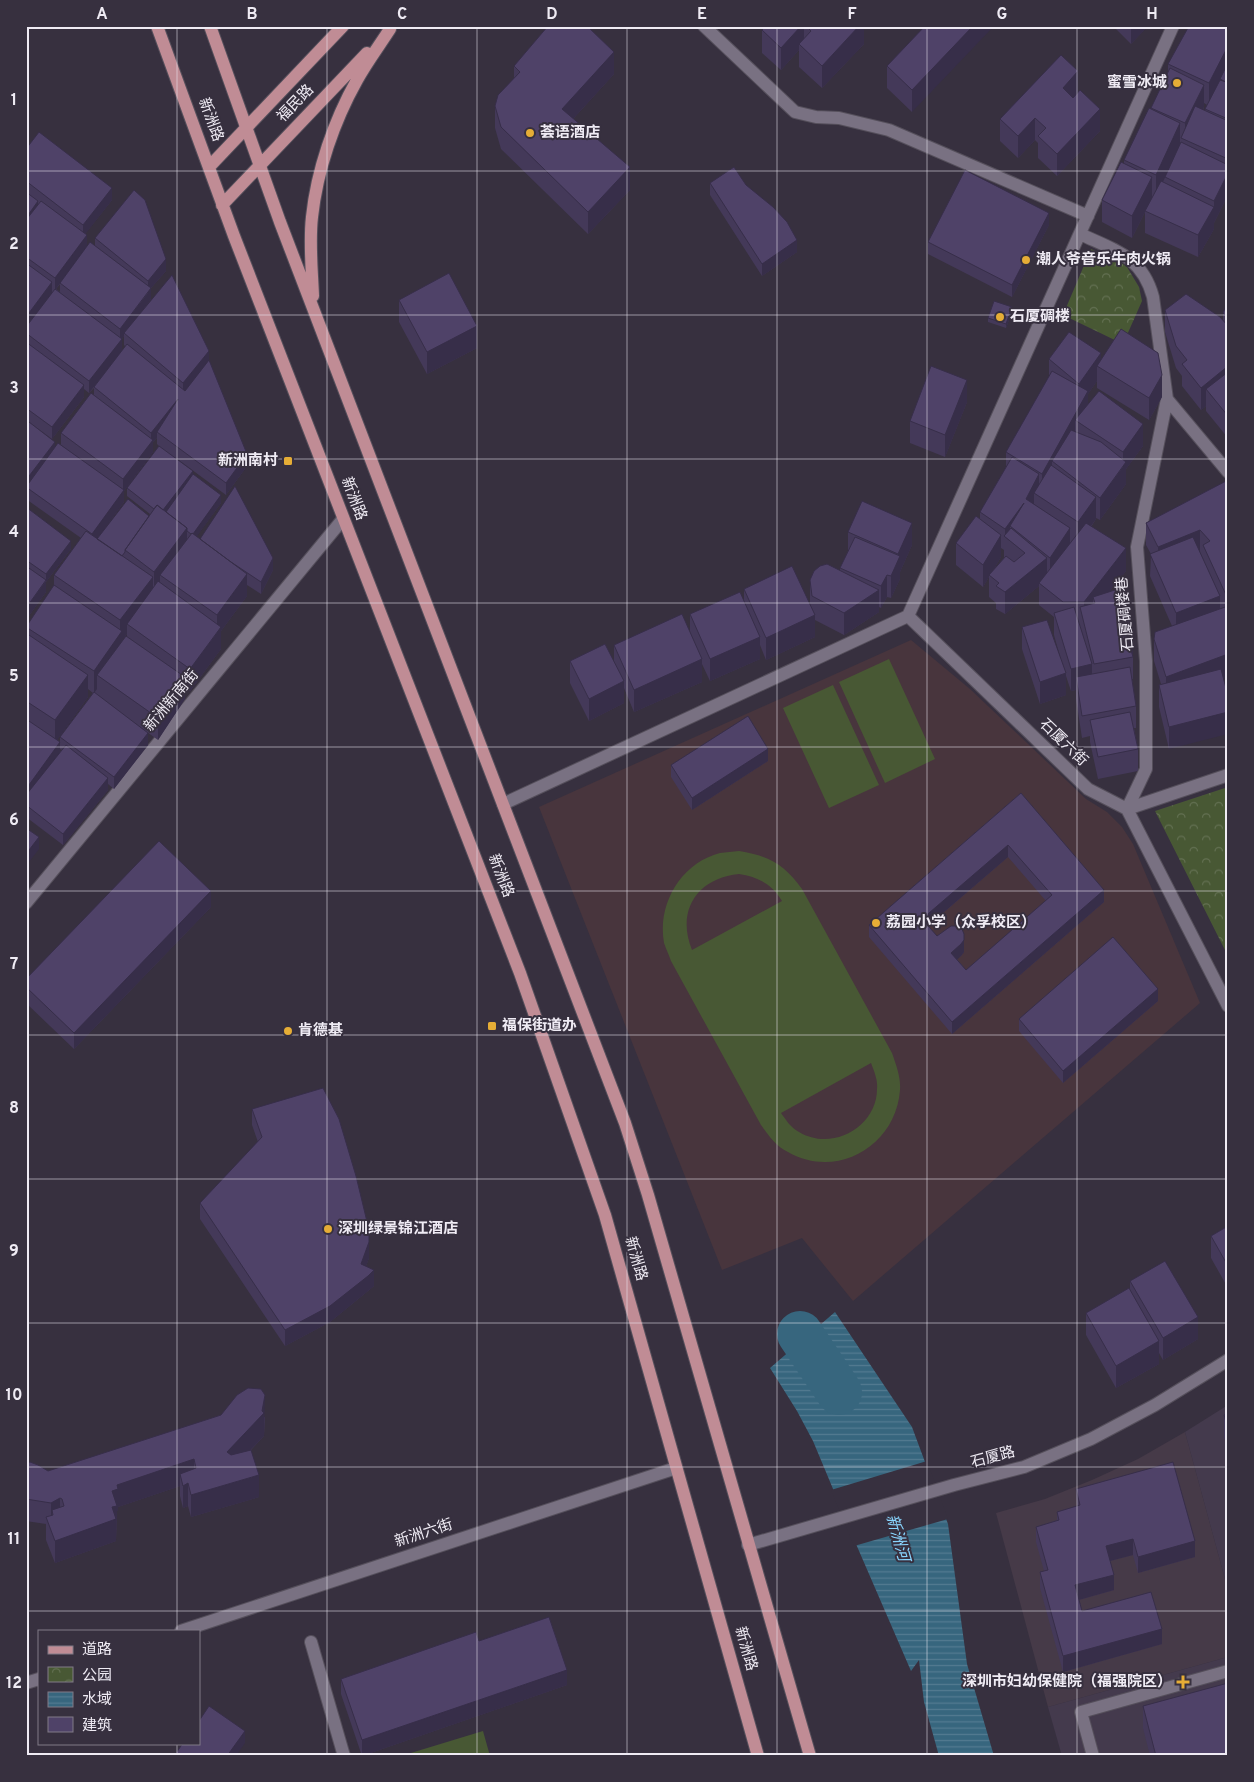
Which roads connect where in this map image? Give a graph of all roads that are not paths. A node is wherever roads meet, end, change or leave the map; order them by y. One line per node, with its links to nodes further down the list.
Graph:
1 (157, 26): 9 (main road, 新洲路)
2 (210, 26): 7 (main road, 新洲路)
3 (343, 26): 7 (main road, 福民路)
4 (704, 26): 11 (street)
5 (1173, 26): 11 (street)
6 (391, 28): 8 (main road, 福民路); 13 (main road)
7 (247, 128): 8 (main road, 新洲路); 9 (main road, 福民路)
8 (260, 166): 10 (main road, 福民路); 13 (main road, 新洲路)
9 (209, 167): 10 (main road, 新洲路)
10 (222, 205): 16 (main road, 新洲路)
11 (1088, 216): 12 (street)
12 (1080, 234): 14 (street, 石厦碉楼巷); 17 (street)
13 (314, 309): 19 (main road, 新洲路)
14 (1167, 399): 15 (street); 20 (street, 石厦碉楼巷)
15 (1228, 472)
16 (343, 519): 21 (street, 新洲新南街); 24 (main road, 新洲路)
17 (908, 616): 19 (street); 20 (street, 石厦六街)
18 (1228, 775): 20 (street)
19 (503, 804): 25 (main road, 新洲路)
20 (1128, 809): 22 (street)
21 (26, 903)
22 (1228, 1006)
23 (1228, 1360): 25 (street, 石厦路)
24 (676, 1468): 26 (street, 新洲六街); 32 (main road, 新洲路)
25 (748, 1545): 33 (main road, 新洲路)
26 (184, 1630)
27 (311, 1642): 31 (street)
28 (1228, 1671): 34 (street)
29 (38, 1679): 30 (street)
30 (26, 1683)
31 (344, 1756)
32 (758, 1756)
33 (810, 1756)
34 (1093, 1756)

